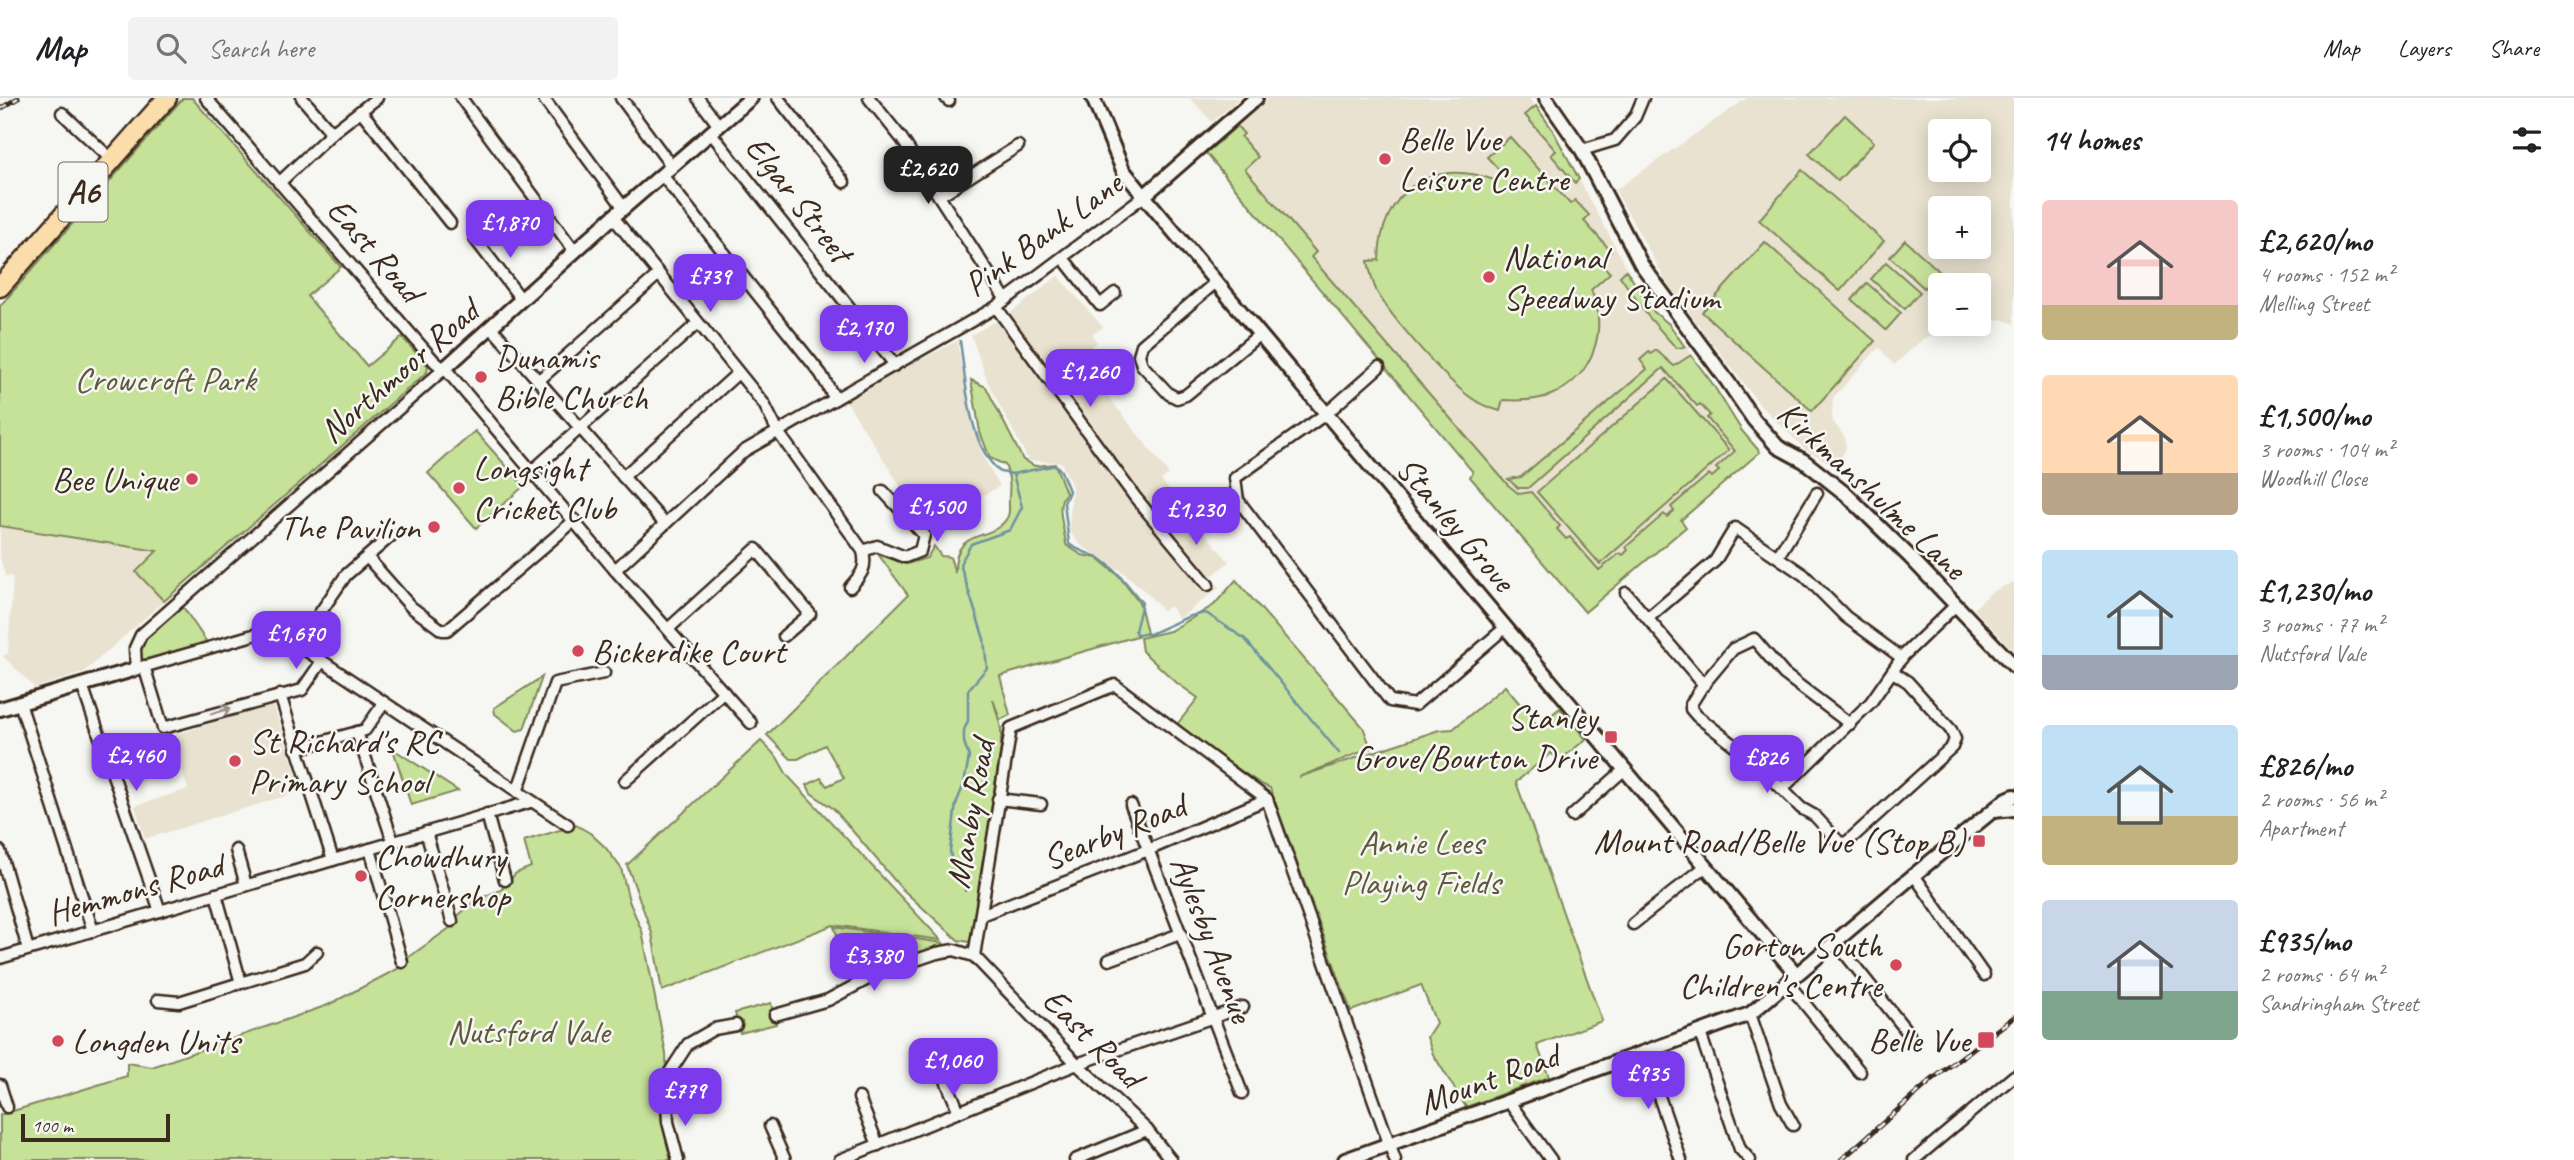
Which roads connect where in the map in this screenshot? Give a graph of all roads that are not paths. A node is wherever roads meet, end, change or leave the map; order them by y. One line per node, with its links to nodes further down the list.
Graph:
1 (167, 98): 22 (highway, A6)
2 (206, 98): 25 (street, East Road)
3 (302, 98): 19 (street)
4 (377, 98): 16 (street)
5 (460, 98): 32 (street)
6 (542, 98): 28 (street)
7 (621, 98): 23 (street)
8 (698, 98): 18 (street, Elgar Street)
9 (751, 98): 18 (street, Northmoor Road)
10 (778, 98): 24 (street)
11 (869, 98): 26 (street)
12 (1093, 98): 27 (street, Stanley Grove)
13 (1256, 98): 27 (street, Pink Bank Lane)
14 (1546, 98): 21 (street, Kirkmanshulme Lane)
15 (1643, 98): 21 (street)
16 (361, 111): 19 (street); 30 (street)
17 (62, 113): 22 (street)
18 (715, 129): 23 (street, Northmoor Road); 44 (street, Elgar Street)
19 (332, 133): 25 (street)
20 (1018, 146): 26 (street)
21 (1582, 150): 67 (street, Kirkmanshulme Lane)
22 (111, 159): 36 (highway, A6)
23 (667, 171): 28 (street, Northmoor Road); 49 (street)
24 (844, 182)
25 (279, 183): 46 (street, East Road)
26 (939, 196): 39 (street)
27 (1144, 196): 33 (street, Pink Bank Lane); 35 (street, Stanley Grove)
28 (624, 208): 29 (street, Northmoor Road)
29 (613, 217): 32 (street, Northmoor Road); 34 (street)
30 (450, 223)
31 (475, 240): 38 (street)
32 (575, 252): 38 (street, Northmoor Road)
33 (1063, 258): 37 (street); 39 (street, Pink Bank Lane)
34 (659, 274): 41 (street); 48 (street)
35 (1216, 282): 43 (street, Stanley Grove); 43 (street)
36 (0, 287)
37 (1115, 292)
38 (522, 299): 42 (street, Northmoor Road)
39 (1006, 300): 40 (street, Pink Bank Lane)
40 (996, 307): 44 (street, Pink Bank Lane); 64 (street)
41 (698, 323): 47 (street); 51 (street)
42 (491, 327): 46 (street, Northmoor Road); 48 (street)
43 (1260, 334): 50 (street, Stanley Grove)
44 (895, 365): 49 (street, Pink Bank Lane)
45 (1379, 367): 50 (street)
46 (444, 369): 53 (street, East Road); 76 (street, Northmoor Road)
47 (738, 373): 52 (street); 54 (street)
48 (538, 380): 51 (street)
49 (835, 399): 52 (street, Pink Bank Lane)
50 (1327, 413): 69 (street, Stanley Grove); 69 (street)
51 (580, 428): 53 (street); 54 (street)
52 (778, 432): 58 (street, Pink Bank Lane); 60 (street)
53 (532, 471): 57 (street, East Road)
54 (623, 477): 58 (street)
55 (883, 491): 60 (street)
56 (1817, 493): 61 (street)
57 (575, 520): 62 (street); 63 (street, East Road)
58 (665, 524): 63 (street, Pink Bank Lane)
59 (392, 535): 62 (street)
60 (863, 551): 65 (street)
61 (1778, 556): 68 (street); 73 (street)
62 (367, 557): 72 (street)
63 (615, 570): 70 (street, East Road)
64 (1208, 585)
65 (850, 587)
66 (1626, 593): 68 (street)
67 (1956, 605): 73 (street); 75 (street, Kirkmanshulme Lane)
68 (1647, 618): 80 (street)
69 (1506, 627): 90 (street, Stanley Grove)
70 (668, 629): 71 (street); 81 (street, East Road)
71 (784, 636)
72 (298, 645): 74 (street); 76 (street)
73 (1902, 658): 77 (street)
74 (322, 661): 82 (street); 84 (street)
75 (2014, 666)
76 (140, 668): 79 (street); 82 (street, one-way to 82)
77 (1893, 672): 87 (street); 92 (street)
78 (604, 673): 93 (street)
79 (82, 685): 83 (street); 117 (street)
80 (1704, 685): 87 (street); 92 (street)
81 (724, 692): 86 (street, East Road); 91 (street)
82 (280, 695): 89 (street)
83 (20, 703): 85 (street); 121 (street)
84 (384, 703): 88 (street); 93 (street)
85 (0, 709)
86 (751, 723)
87 (1850, 724): 92 (street)
88 (356, 732): 89 (street); 106 (street)
89 (296, 749): 111 (street)
90 (1625, 769): 103 (street); 112 (street, Stanley Grove)
91 (625, 781)
92 (1783, 788)
93 (517, 792): 97 (street)
94 (2014, 796): 101 (street, Mount Road)
95 (998, 799): 96 (street, Manby Road); 98 (street); 118 (street, Manby Road)
96 (1267, 799): 109 (street, Searby Road); 156 (street)
97 (530, 802): 102 (street, Hemmons Road); 104 (street)
98 (1041, 804)
99 (1131, 805): 109 (street, Aylesby Avenue)
100 (2014, 809): 101 (street)
101 (1993, 811): 113 (street, Mount Road)
102 (487, 814): 105 (street, Hemmons Road); 114 (street)
103 (1572, 816)
104 (568, 825)
105 (426, 832): 106 (street, Hemmons Road); 119 (street)
106 (393, 842): 107 (street, Hemmons Road)
107 (370, 849): 111 (street, Hemmons Road); 129 (street)
108 (236, 850): 115 (street, Hemmons Road)
109 (1148, 850): 118 (street, Searby Road); 122 (street, Aylesby Avenue)
110 (0, 851): 124 (street)
111 (333, 860): 115 (street, Hemmons Road)
112 (1706, 866): 120 (street); 131 (street, Stanley Grove)
113 (1913, 875): 123 (street, Mount Road); 130 (street)
114 (505, 880)
115 (246, 885): 116 (street, Hemmons Road)
116 (216, 894): 117 (street, Hemmons Road); 132 (street)
117 (160, 911): 121 (street, Hemmons Road)
118 (981, 915): 126 (street, Manby Road)
119 (452, 921)
120 (1633, 924)
121 (93, 930): 124 (street, Hemmons Road)
122 (1181, 934): 128 (street); 137 (street, Aylesby Avenue)
123 (1835, 942): 131 (street, Mount Road); 140 (street)
124 (28, 949): 127 (street, Hemmons Road)
125 (317, 952): 132 (street)
126 (974, 956): 136 (street); 143 (street, East Road)
127 (0, 958)
128 (1109, 960)
129 (402, 962)
130 (1984, 975)
131 (1791, 978): 135 (street, Mount Road); 144 (street)
132 (241, 983): 133 (street)
133 (158, 1000)
134 (1243, 1007): 137 (street)
135 (1750, 1014): 139 (street, Mount Road); 152 (street)
136 (775, 1015)
137 (1213, 1018): 143 (street); 147 (street, Aylesby Avenue)
138 (736, 1025): 157 (street)
139 (1700, 1033): 141 (street, Mount Road); 166 (street)
140 (1909, 1034)
141 (1644, 1053): 149 (street, Mount Road); 165 (street)
142 (938, 1061): 151 (street)
143 (1077, 1064): 151 (street); 154 (street, East Road)
144 (1860, 1072)
145 (2014, 1076): 167 (street)
146 (0, 1085): 150 (street)
147 (1241, 1093)
148 (859, 1098): 155 (street)
149 (1509, 1102): 156 (street, Mount Road); 164 (street)
150 (7, 1108)
151 (959, 1112): 155 (street)
152 (1793, 1125)
153 (770, 1126): 158 (street)
154 (1147, 1130): 160 (street); 161 (street, East Road)
155 (878, 1144): 159 (street)
156 (1390, 1144): 162 (street, Mount Road); 163 (street)
157 (678, 1160)
158 (785, 1160)
159 (839, 1160)
160 (1075, 1160)
161 (1171, 1160)
162 (1345, 1160)
163 (1395, 1160)
164 (1551, 1160)
165 (1681, 1160)
166 (1750, 1160)
167 (1914, 1160)

